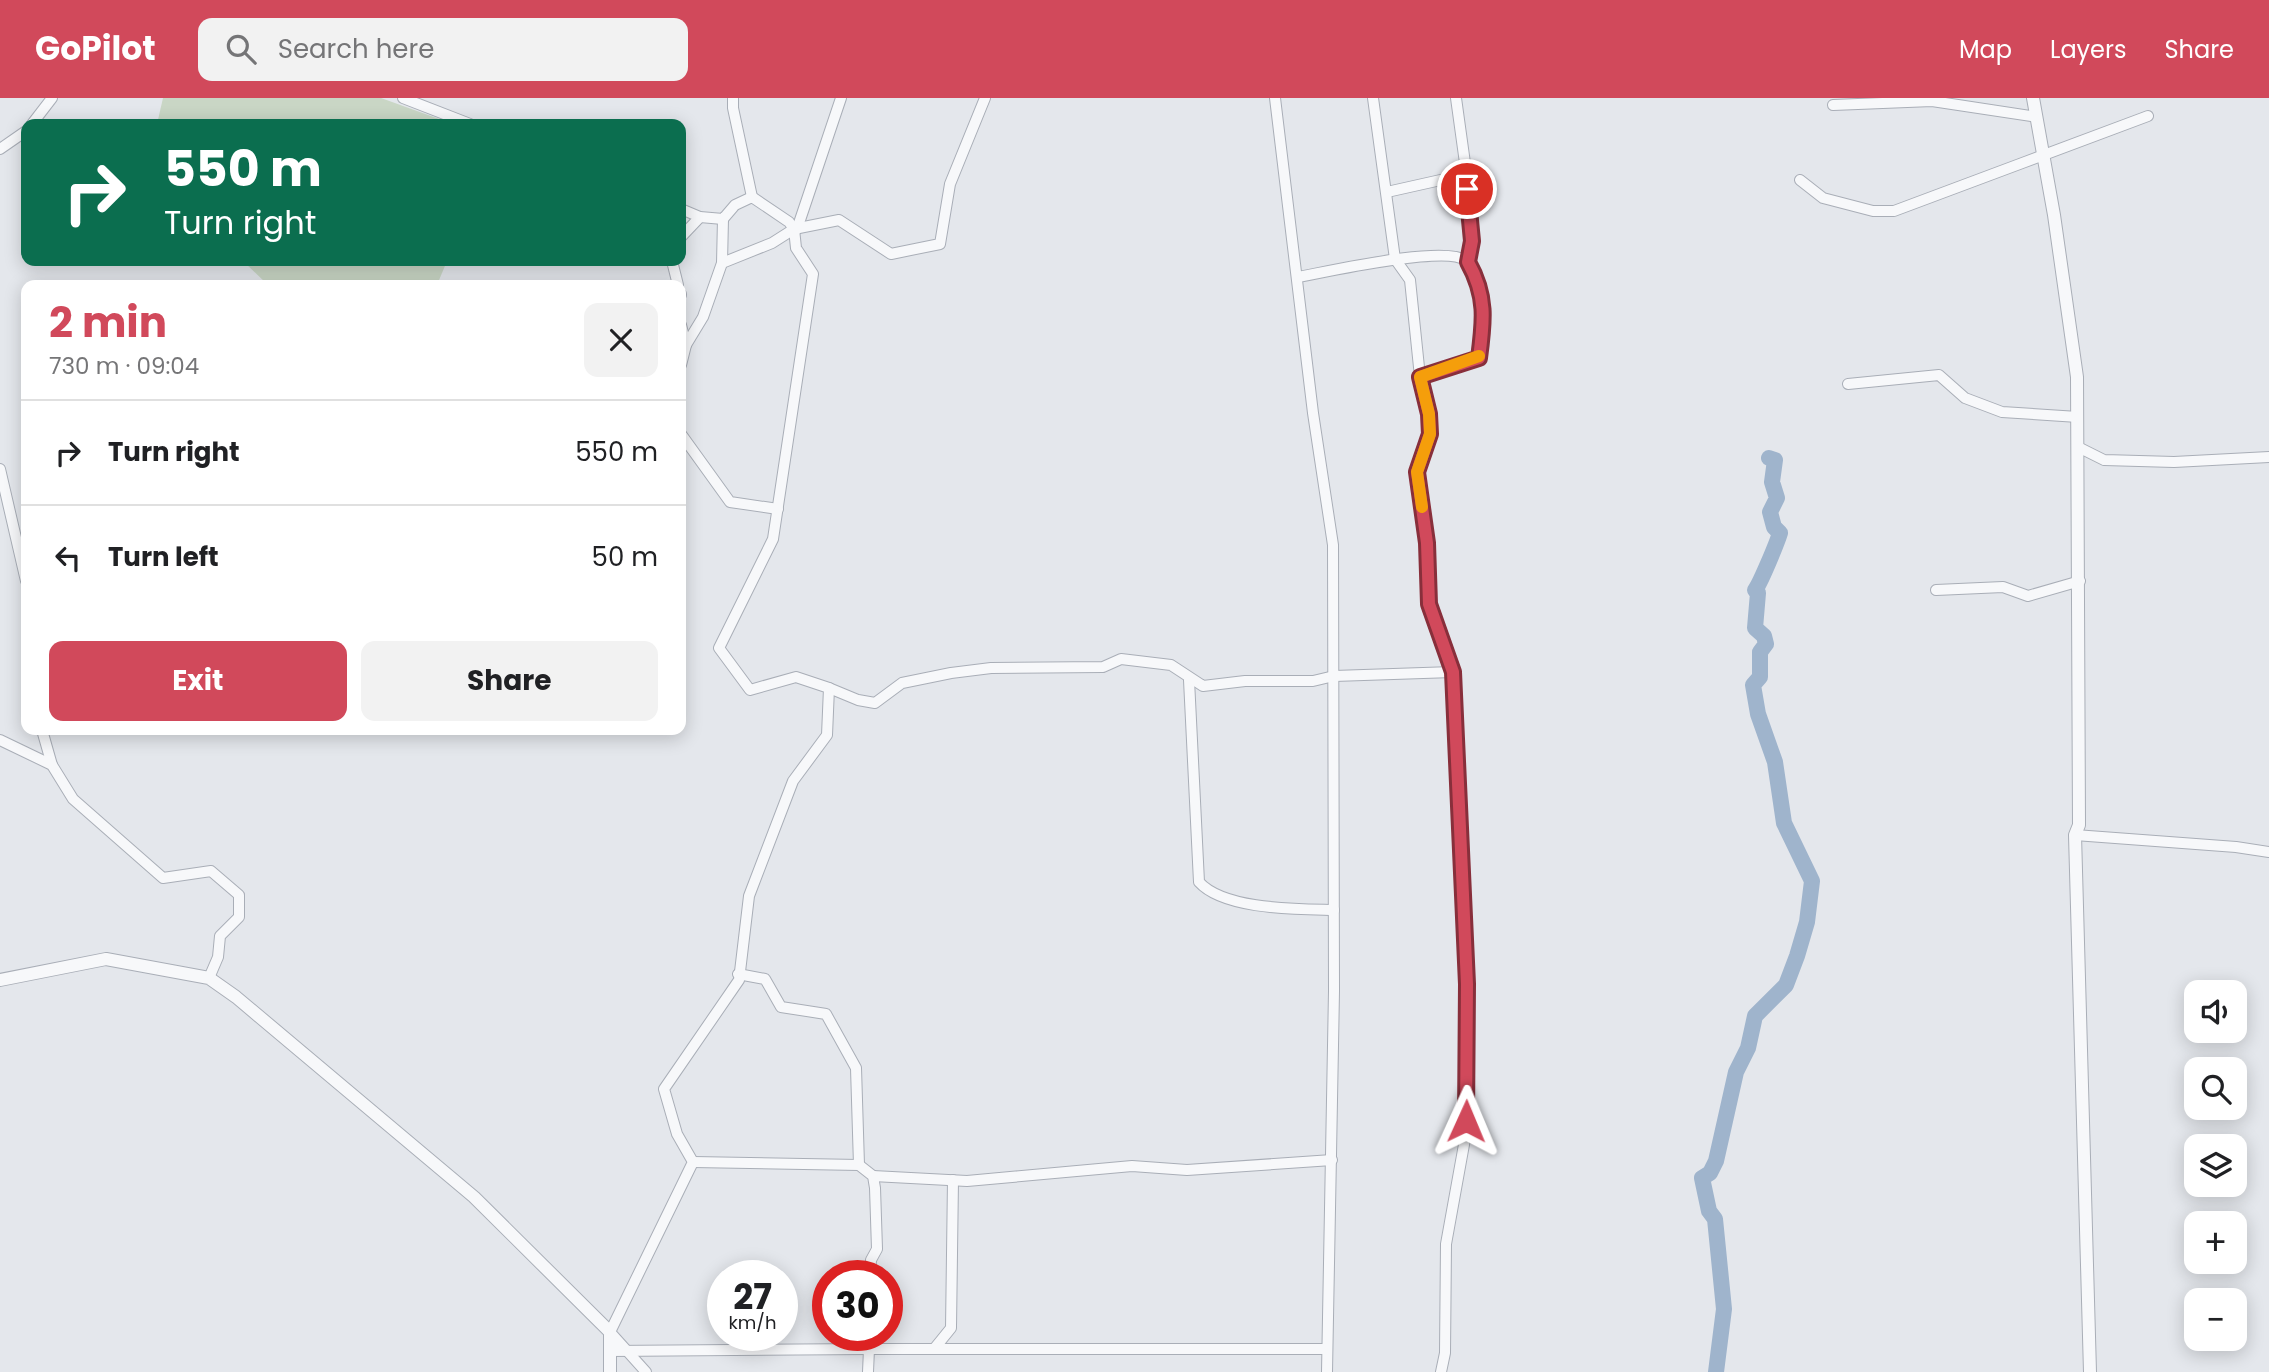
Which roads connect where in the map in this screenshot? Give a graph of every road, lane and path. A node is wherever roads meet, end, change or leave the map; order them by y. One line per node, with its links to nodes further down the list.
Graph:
1 (52, 98): 13 (street)
2 (403, 98): 14 (street)
3 (733, 98): 21 (street)
4 (841, 98): 25 (street)
5 (985, 98): 25 (street)
6 (1275, 98): 30 (street)
7 (1373, 98): 20 (street)
8 (1456, 98): 18 (street)
9 (2033, 98): 12 (street)
10 (1833, 105): 12 (street)
11 (2148, 116): 17 (street)
12 (2037, 117): 17 (street)
13 (36, 119)
14 (457, 119)
15 (21, 134): 16 (street)
16 (0, 149)
17 (2043, 156): 19 (street); 34 (street)
18 (1465, 163): 20 (street); 28 (street)
19 (1800, 180)
20 (1387, 192): 27 (street)
21 (752, 197): 24 (street); 25 (street)
22 (686, 211): 23 (street)
23 (700, 217): 24 (street); 26 (street)
24 (723, 219): 29 (street)
25 (796, 229): 29 (street); 39 (street)
26 (686, 232)
27 (1395, 259): 28 (street); 30 (street); 32 (street)
28 (1468, 262): 32 (street)
29 (722, 263): 31 (street)
30 (1298, 277): 44 (street)
31 (686, 345)
32 (1420, 377): 43 (street)
33 (1848, 384): 34 (street)
34 (2078, 417): 36 (street)
35 (686, 441): 39 (street)
36 (2078, 447): 37 (street); 41 (street)
37 (2269, 457)
38 (0, 469): 40 (street)
39 (778, 509): 46 (street)
40 (21, 559)
41 (2080, 581): 42 (street); 50 (street)
42 (1936, 590)
43 (1453, 672): 44 (street); 74 (street)
44 (1334, 676): 45 (street); 52 (street)
45 (1189, 680): 46 (street); 52 (street)
46 (829, 688): 53 (street)
47 (43, 735): 49 (street)
48 (0, 740): 49 (street)
49 (52, 765): 54 (street)
50 (2075, 835): 51 (street); 75 (street)
51 (2269, 852)
52 (1334, 911): 56 (street)
53 (738, 974): 57 (street); 58 (street)
54 (209, 978): 55 (street); 62 (street)
55 (0, 980)
56 (1332, 1160): 60 (street); 66 (street)
57 (693, 1162): 58 (street); 62 (street)
58 (859, 1165): 59 (street)
59 (873, 1177): 60 (street); 61 (street)
60 (953, 1180): 65 (street)
61 (871, 1260)
62 (610, 1332): 67 (street); 69 (street)
63 (812, 1349): 67 (street)
64 (903, 1349): 65 (street)
65 (934, 1349): 66 (street)
66 (1327, 1349): 73 (street)
67 (627, 1351): 69 (street); 71 (street)
68 (869, 1351): 72 (street)
69 (610, 1352): 70 (street)
70 (610, 1372)
71 (646, 1372)
72 (868, 1372)
73 (1327, 1372)
74 (1441, 1372)
75 (2090, 1372)

